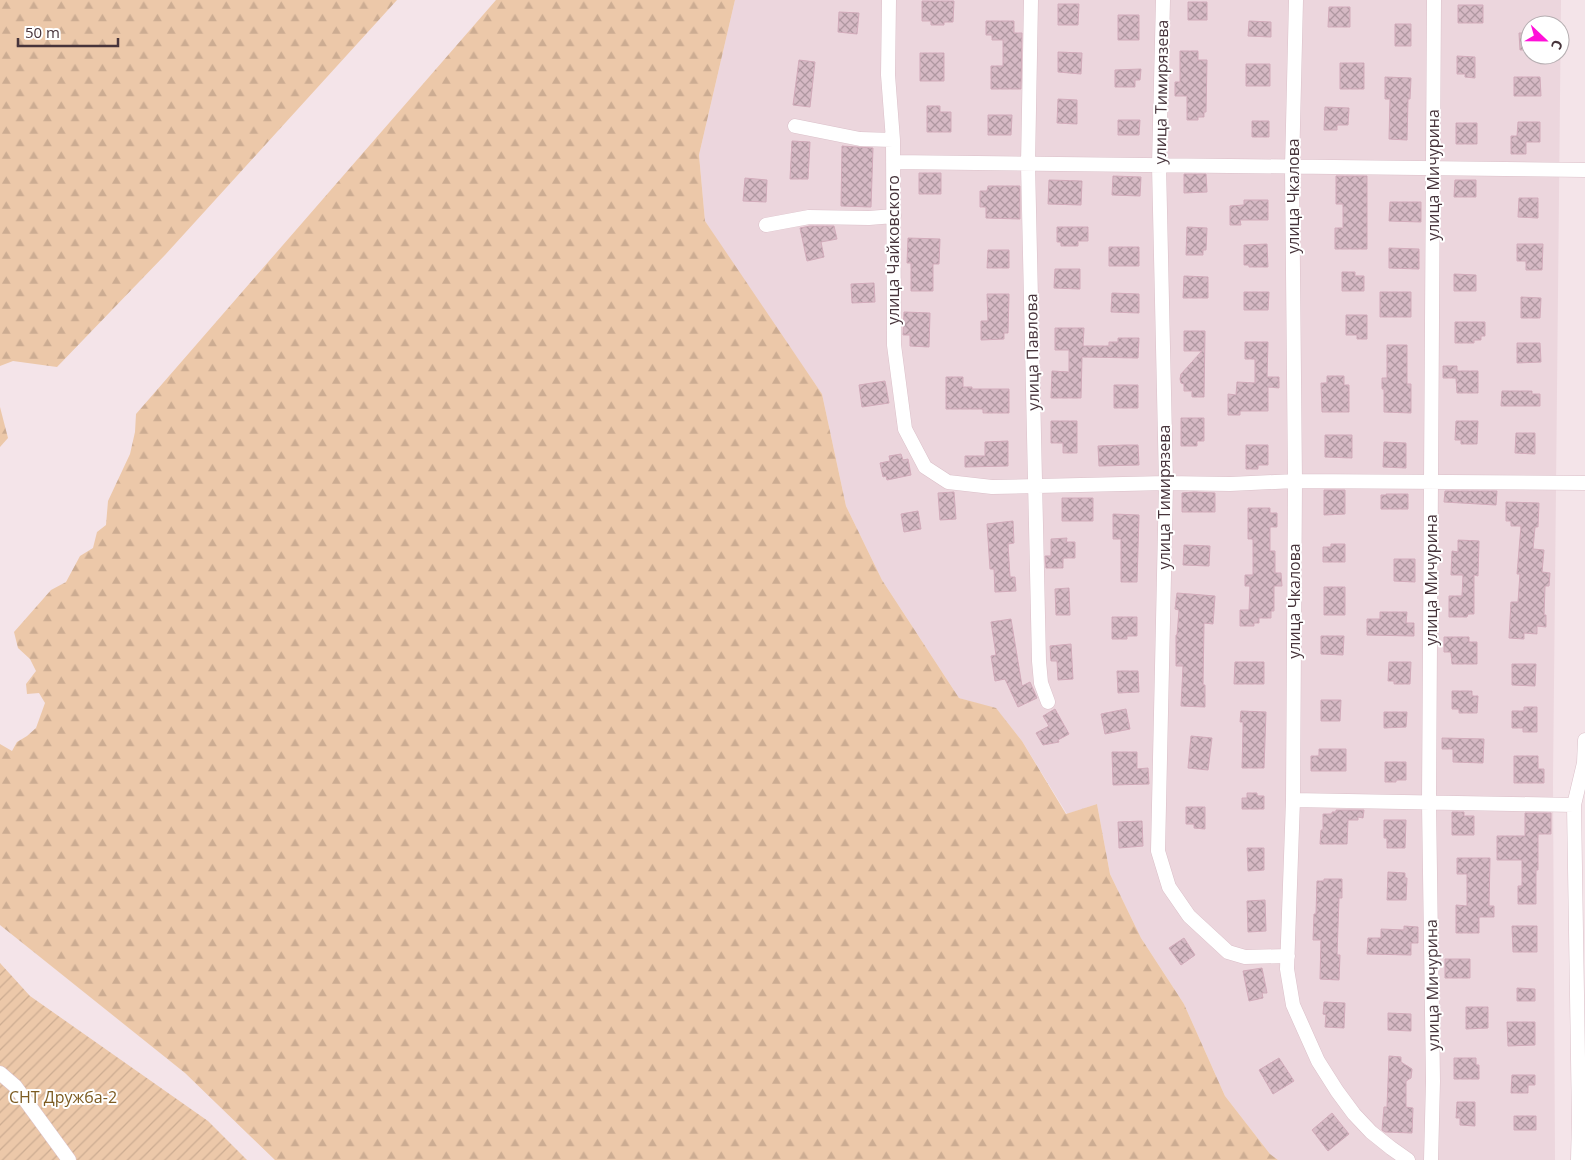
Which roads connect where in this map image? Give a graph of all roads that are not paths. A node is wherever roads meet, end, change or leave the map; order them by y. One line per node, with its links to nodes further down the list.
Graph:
1 (889, 0): 7 (street, улица Чайковского)
2 (1031, 0): 9 (street, улица Павлова)
3 (1162, 0): 10 (street, улица Тимирязева)
4 (1296, 0): 11 (street, улица Чкалова)
5 (1434, 0): 12 (street, улица Мичурина)
6 (795, 126): 7 (street)
7 (893, 140): 8 (street, улица Чайковского)
8 (893, 162): 9 (street); 14 (street, улица Чайковского)
9 (1028, 164): 10 (street); 20 (street, улица Павлова)
10 (1159, 166): 11 (street); 18 (street, улица Тимирязева)
11 (1292, 167): 12 (street); 16 (street, улица Чкалова)
12 (1433, 169): 13 (street); 17 (street, улица Мичурина)
13 (1585, 170)
14 (894, 216): 15 (street); 20 (street, улица Чайковского)
15 (766, 226)
16 (1295, 481): 17 (street); 18 (street); 23 (street, улица Чкалова)
17 (1432, 481): 19 (street); 24 (street, улица Мичурина)
18 (1166, 483): 20 (street); 26 (street, улица Тимирязева)
19 (1585, 483)
20 (1035, 485): 21 (street, улица Павлова)
21 (1048, 702)
22 (1585, 740): 25 (street)
23 (1293, 800): 24 (street); 26 (street, улица Чкалова)
24 (1429, 803): 25 (street); 31 (street, улица Мичурина)
25 (1574, 805): 28 (street)
26 (1288, 956): 30 (street, улица Чкалова)
27 (0, 1073): 29 (street)
28 (1582, 1121): 32 (street)
29 (69, 1160)
30 (1408, 1160)
31 (1431, 1160)
32 (1578, 1160)

